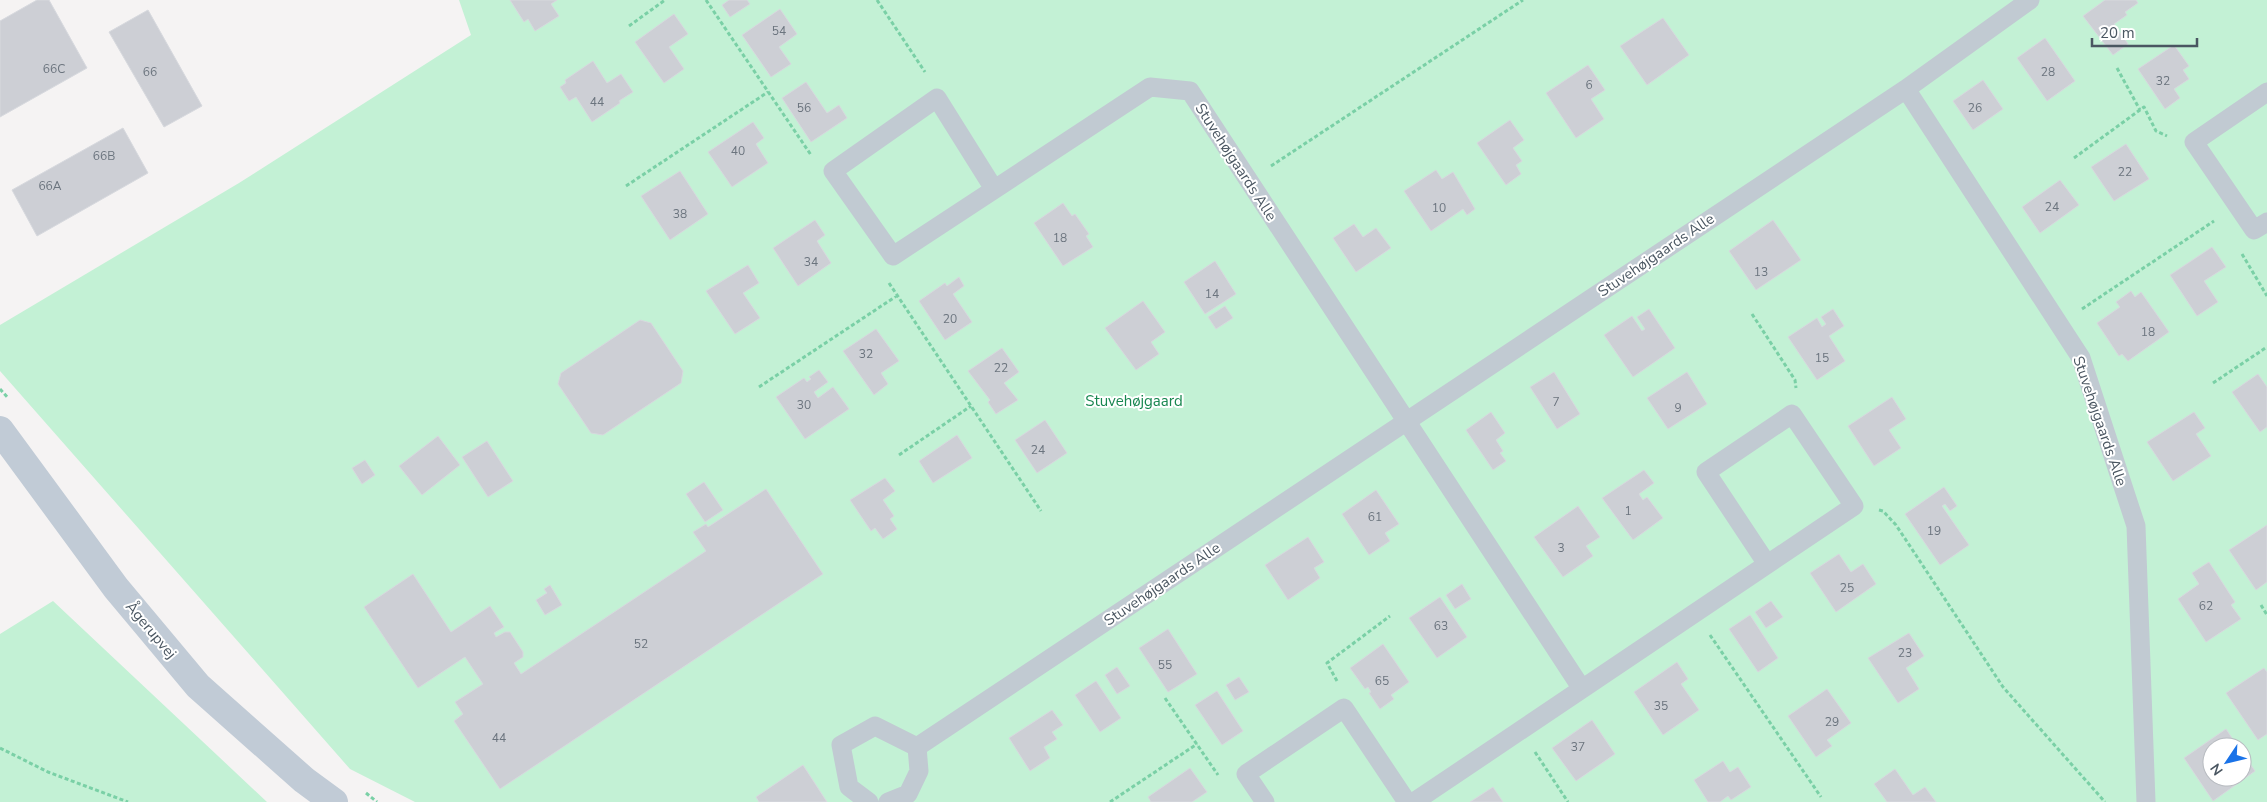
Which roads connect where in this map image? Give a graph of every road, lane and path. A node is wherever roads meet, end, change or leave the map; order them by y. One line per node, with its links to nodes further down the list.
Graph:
1 (665, 0): 6 (path)
2 (706, 0): 9 (path)
3 (877, 0): 11 (path)
4 (1523, 0): 16 (path)
5 (2030, 0): 8 (lane, Stuvehøjgaards Alle)
6 (629, 26)
7 (2117, 68): 12 (path)
8 (1906, 89): 25 (lane, Stuvehøjgaards Alle); 31 (lane, Stuvehøjgaards Alle)
9 (768, 92): 15 (path); 17 (path)
10 (2267, 92): 13 (lane)
11 (923, 108): 15 (lane); 18 (lane)
12 (2140, 110): 13 (path); 14 (path)
13 (2200, 150): 19 (lane)
14 (2074, 158)
15 (833, 171): 21 (lane)
16 (1248, 180): 18 (lane, Stuvehøjgaards Alle); 31 (lane, Stuvehøjgaards Alle)
17 (626, 186)
18 (994, 189): 21 (lane, Stuvehøjgaards Alle)
19 (2237, 205): 20 (lane); 25 (path)
20 (2260, 224): 23 (path)
21 (893, 256): 22 (path)
22 (898, 295): 28 (path); 29 (path)
23 (2267, 296)
24 (1752, 314): 30 (path)
25 (2059, 325): 60 (lane, Stuvehøjgaards Alle)
26 (2267, 347): 27 (path)
27 (2213, 383)
28 (759, 387)
29 (971, 406): 33 (path); 35 (path)
30 (1792, 414): 34 (lane); 36 (lane)
31 (1406, 422): 41 (lane, Stuvehøjgaards Alle); 46 (lane, Stuvehøjgaards Alle)
32 (0, 430): 51 (street, Ågerupvej)
33 (899, 455)
34 (1854, 506): 36 (lane); 59 (path)
35 (1041, 511)
36 (1767, 564): 38 (lane)
37 (2261, 605): 39 (path)
38 (1695, 613): 41 (lane); 49 (path)
39 (2267, 615)
40 (1390, 616): 43 (path)
41 (1582, 688): 44 (lane)
42 (1165, 698): 45 (path)
43 (1335, 714): 48 (lane); 56 (lane)
44 (1521, 730): 57 (lane); 58 (path)
45 (1197, 744): 48 (path); 54 (path)
46 (917, 747): 52 (lane); 53 (lane)
47 (0, 748): 50 (path)
48 (1249, 778): 55 (lane)
49 (1821, 797)
50 (128, 802)
51 (334, 802)
52 (869, 802)
53 (888, 802)
54 (1110, 802)
55 (1265, 802)
56 (1407, 802)
57 (1414, 802)
58 (1568, 802)
59 (2105, 802)
60 (2146, 802)

